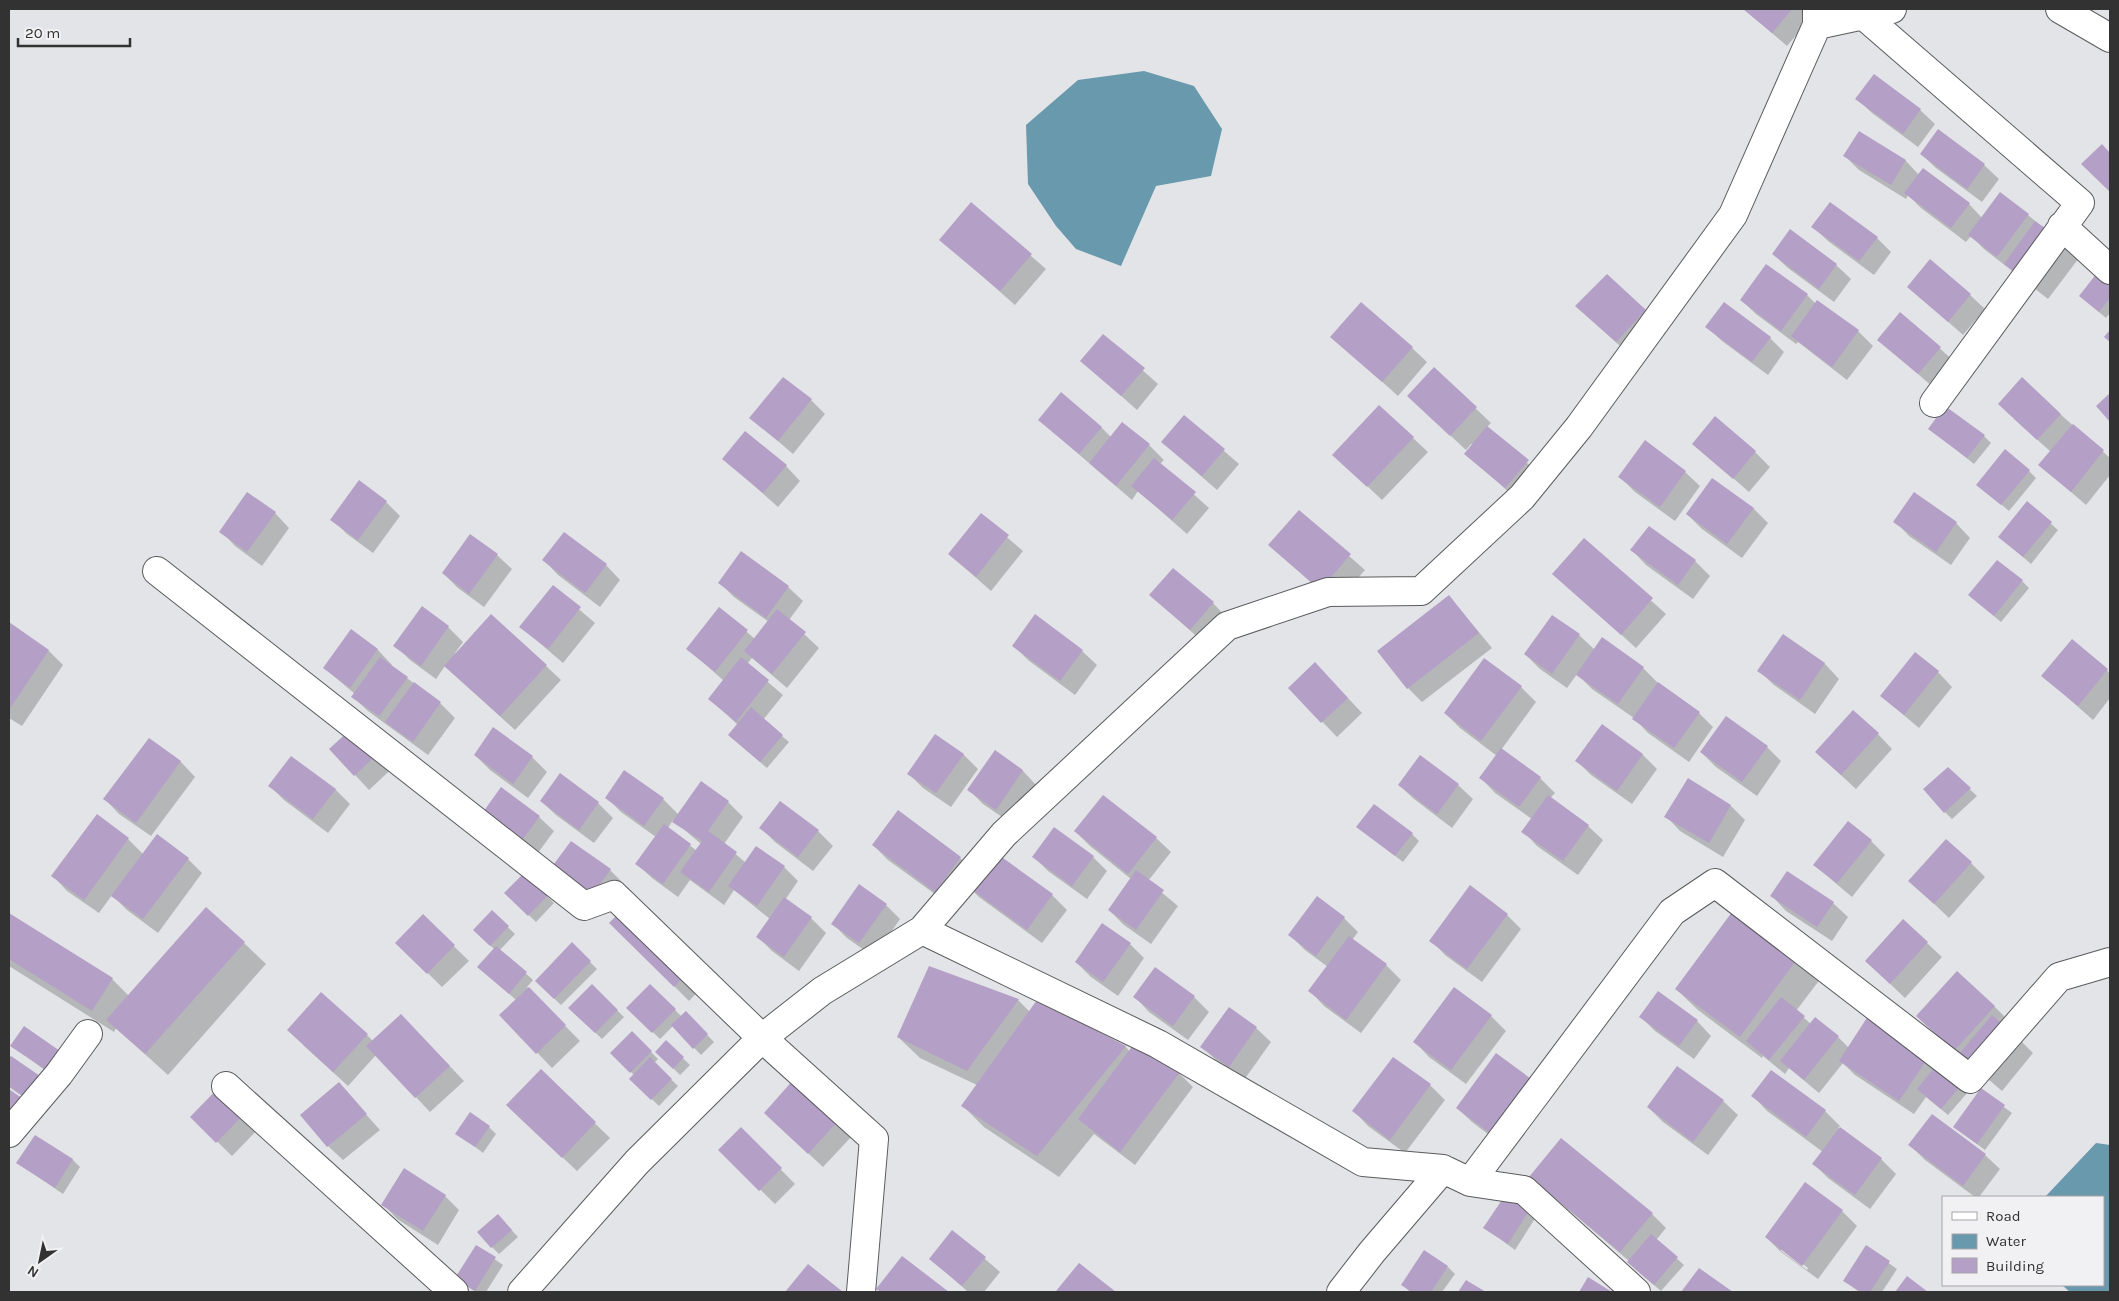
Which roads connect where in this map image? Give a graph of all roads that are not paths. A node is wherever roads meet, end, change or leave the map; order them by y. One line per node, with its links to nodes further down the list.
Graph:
1 (1892, 9): 3 (street)
2 (2060, 9): 5 (street)
3 (1863, 14): 4 (street); 6 (street)
4 (1817, 17): 10 (street)
5 (2110, 38)
6 (2062, 226): 7 (street); 8 (street)
7 (2110, 270)
8 (1934, 403)
9 (157, 571): 13 (street)
10 (922, 930): 13 (street); 16 (street)
11 (2110, 962): 17 (street)
12 (88, 1034): 15 (street)
13 (762, 1038): 19 (street); 20 (street)
14 (226, 1086): 18 (street)
15 (9, 1133)
16 (1443, 1169): 17 (street); 21 (street)
17 (1470, 1182): 22 (street)
18 (454, 1292)
19 (522, 1292)
20 (861, 1292)
21 (1341, 1292)
22 (1636, 1292)

